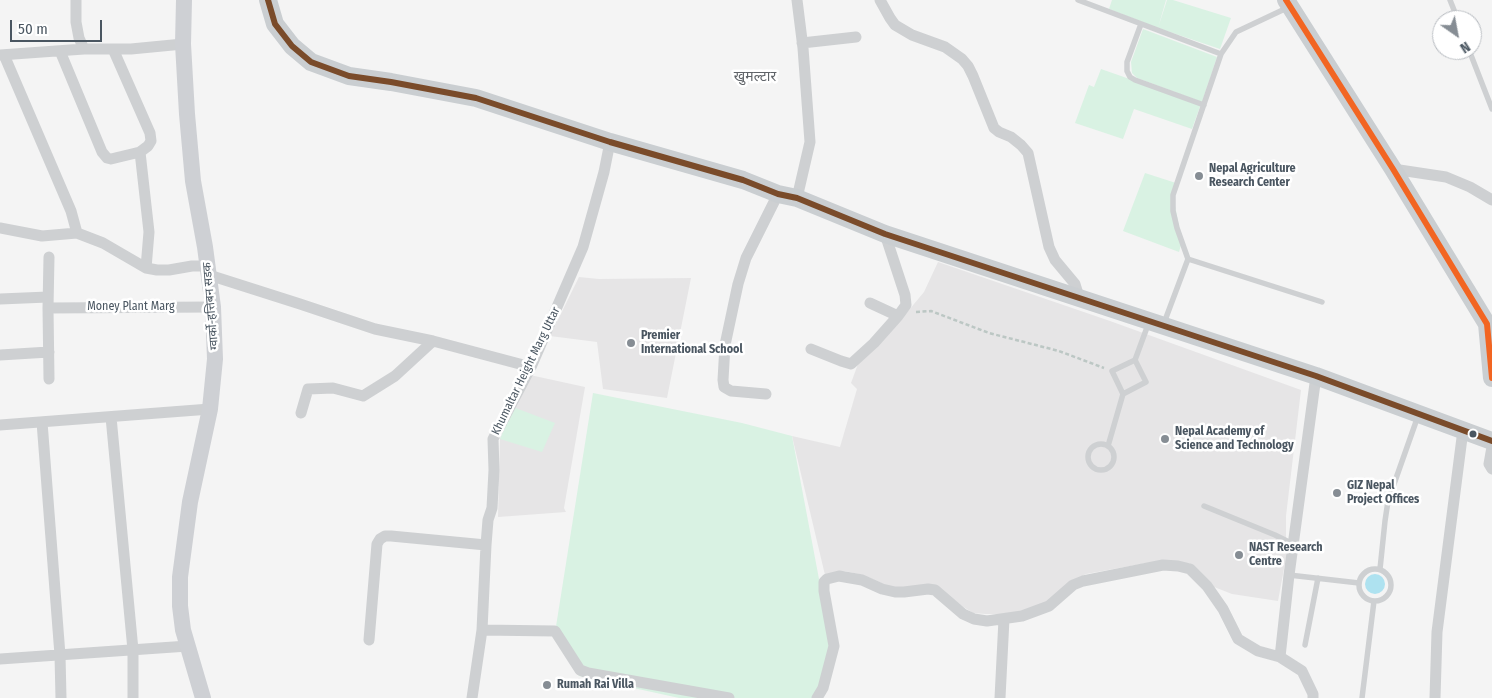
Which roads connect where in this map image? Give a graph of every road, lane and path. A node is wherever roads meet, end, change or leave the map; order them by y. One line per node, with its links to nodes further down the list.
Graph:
1 (76, 0): 12 (street)
2 (184, 0): 11 (main road, ग्वार्को-हत्तिबन सडक)
3 (268, 0): 20 (main road)
4 (797, 0): 10 (street)
5 (880, 0): 33 (street)
6 (1078, 0): 8 (lane)
7 (1288, 3): 15 (lane); 22 (main road)
8 (1141, 24): 15 (lane); 18 (lane)
9 (856, 37): 10 (street)
10 (802, 43): 24 (street)
11 (183, 44): 13 (street); 32 (main road, ग्वार्को-हत्तिबन सडक)
12 (84, 49): 13 (street); 14 (street)
13 (112, 49): 21 (street)
14 (60, 51): 16 (street); 21 (street)
15 (1221, 54): 18 (lane)
16 (2, 55): 27 (street)
17 (1474, 60): 19 (lane)
18 (1204, 105): 30 (lane)
19 (1492, 109)
20 (610, 142): 23 (main road); 47 (street, Khumaltar Height Marg Uttar)
21 (140, 152): 31 (street)
22 (1393, 169): 25 (street); 41 (main road)
23 (778, 194): 24 (main road); 52 (street)
24 (797, 198): 28 (main road)
25 (1492, 200)
26 (0, 228): 27 (street)
27 (77, 233): 31 (street)
28 (885, 234): 33 (main road); 39 (street)
29 (49, 257): 35 (street)
30 (1188, 259): 36 (lane); 40 (lane)
31 (146, 268): 32 (street)
32 (209, 271): 38 (main road, ग्वार्को-हत्तिबन सडक); 42 (street)
33 (1079, 297): 40 (main road)
34 (0, 299): 35 (street, Money Plant Marg)
35 (48, 302): 38 (street, Money Plant Marg); 44 (street)
36 (1322, 302)
37 (870, 303): 39 (street)
38 (213, 306): 54 (main road, ग्वार्को-हत्तिबन सडक)
39 (899, 315): 43 (street); 48 (path)
40 (1157, 322): 46 (lane); 49 (main road)
41 (1489, 324): 50 (main road)
42 (433, 341): 47 (street); 55 (street)
43 (811, 349)
44 (48, 352): 45 (street); 51 (street)
45 (0, 355)
46 (1135, 360): 48 (lane); 53 (lane)
47 (531, 367): 66 (street, Khumaltar Height Marg Uttar)
48 (1112, 371): 53 (lane)
49 (1316, 376): 56 (main road); 67 (street)
50 (1492, 378)
51 (49, 379)
52 (766, 394)
53 (1123, 394): 62 (lane)
54 (210, 409): 57 (street); 77 (main road, ग्वार्को-हत्तिबन सडक)
55 (301, 413)
56 (1419, 414): 60 (main road); 68 (lane)
57 (111, 418): 58 (street); 78 (street)
58 (42, 422): 59 (street); 79 (street)
59 (0, 425)
60 (1463, 430): 61 (main road); 91 (street)
61 (1492, 442)
62 (1108, 446): 62 (lane)
63 (1492, 447): 64 (street)
64 (1492, 469)
65 (1204, 506): 67 (lane)
66 (486, 544): 74 (street, Khumaltar Height Marg Uttar); 75 (street)
67 (1293, 544): 69 (street)
68 (1380, 569): 71 (lane); 72 (lane)
69 (1289, 575): 70 (lane); 80 (street)
70 (1318, 578): 71 (lane); 76 (lane)
71 (1359, 583): 72 (lane)
72 (1374, 601): 90 (lane)
73 (1004, 619): 80 (street); 87 (street); 88 (street)
74 (482, 630): 85 (street, Khumaltar Height Marg Uttar); 86 (street)
75 (369, 640)
76 (1305, 645)
77 (188, 646): 78 (street); 84 (main road, ग्वार्को-हत्तिबन सडक)
78 (133, 650): 79 (street); 83 (street)
79 (60, 655): 81 (street); 82 (street)
80 (1280, 657): 89 (street)
81 (0, 659)
82 (61, 698)
83 (133, 698)
84 (203, 698)
85 (472, 698)
86 (729, 698)
87 (817, 698)
88 (1000, 698)
89 (1313, 698)
90 (1362, 698)
91 (1435, 698)

